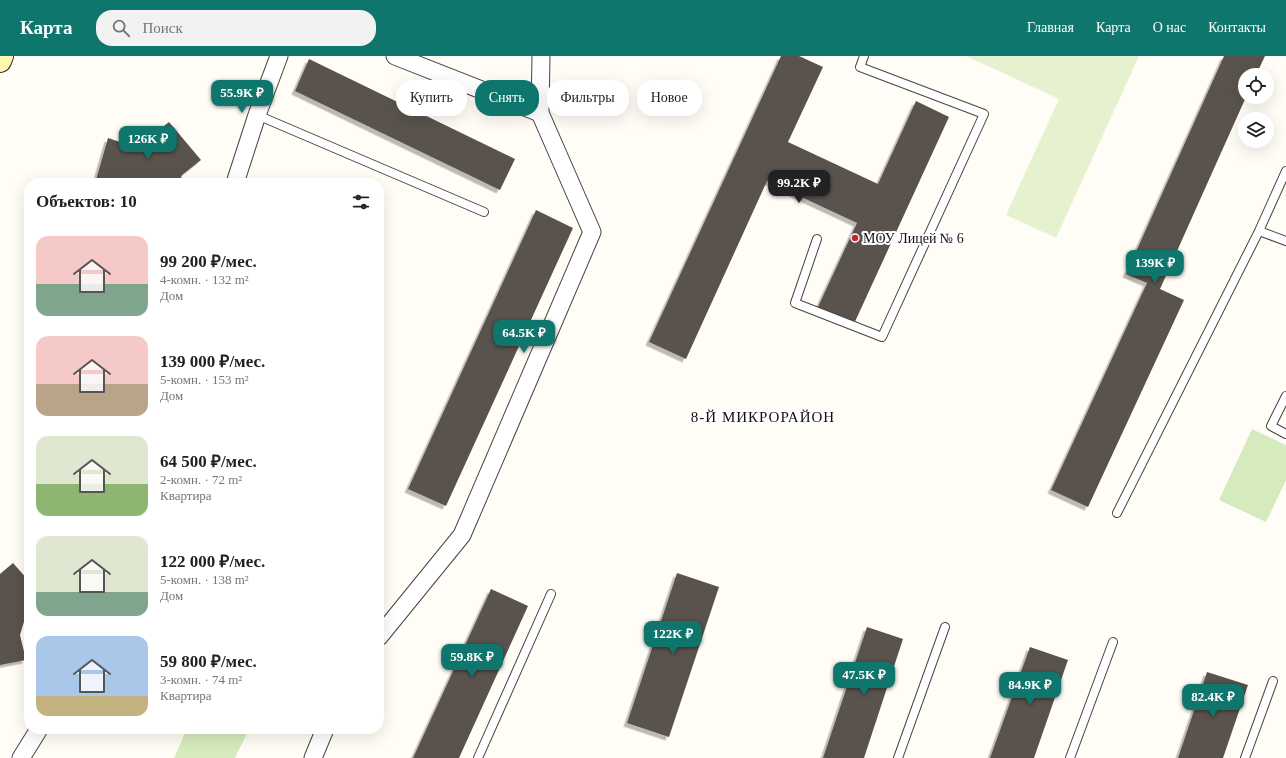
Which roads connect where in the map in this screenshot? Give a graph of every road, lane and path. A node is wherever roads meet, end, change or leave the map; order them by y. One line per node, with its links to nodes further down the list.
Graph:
1 (2, 56): 6 (main road)
2 (279, 56): 8 (street)
3 (395, 56): 7 (street)
4 (541, 56): 7 (street)
5 (864, 56): 13 (lane)
6 (0, 61)
7 (540, 113): 20 (street)
8 (257, 114): 10 (street); 11 (lane)
9 (1286, 171): 12 (lane)
10 (237, 178)
11 (484, 212)
12 (1259, 230): 14 (lane); 17 (lane)
13 (817, 239)
14 (1286, 242)
15 (1286, 396): 16 (lane)
16 (1286, 434)
17 (1117, 513)
18 (551, 594): 27 (lane)
19 (945, 627): 28 (lane)
20 (384, 632)
21 (1113, 642): 29 (lane)
22 (1273, 681): 30 (lane)
23 (36, 734): 25 (street)
24 (322, 734): 26 (street)
25 (21, 758)
26 (314, 758)
27 (478, 758)
28 (898, 758)
29 (1070, 758)
30 (1245, 758)

